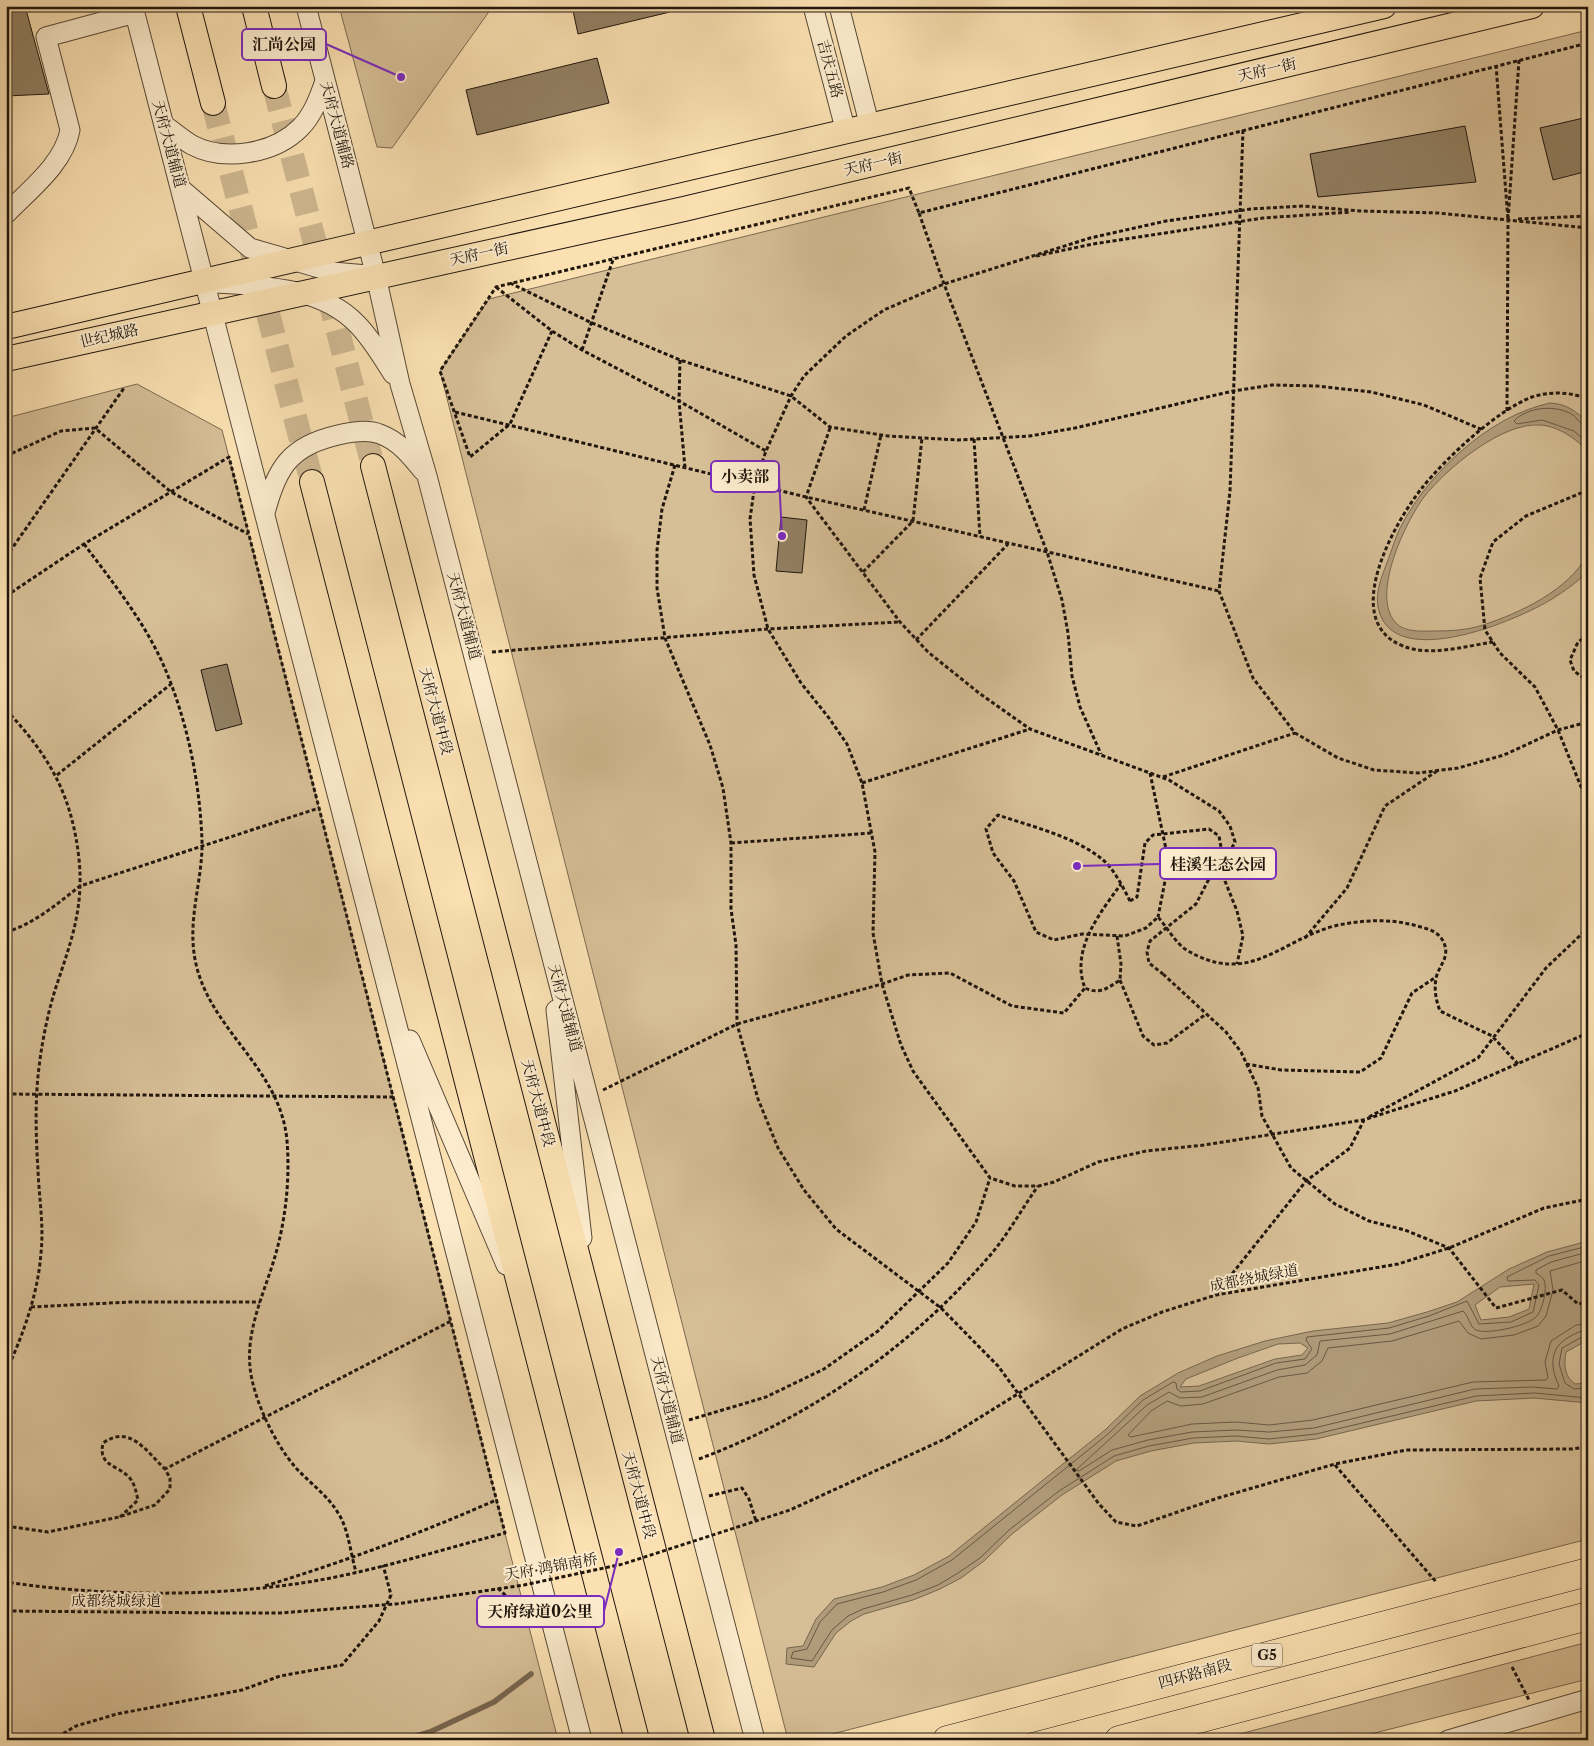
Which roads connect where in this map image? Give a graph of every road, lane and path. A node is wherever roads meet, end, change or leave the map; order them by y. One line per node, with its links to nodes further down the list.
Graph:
1 (188, 6): 14 (main road)
2 (254, 6): 13 (main road)
3 (306, 6): 12 (street, 天府大道辅路)
4 (813, 6): 18 (street, 吉庆五路)
5 (839, 6): 16 (street, 吉庆五路)
6 (1384, 6): 16 (main road)
7 (1532, 6): 32 (main road, 天府一街)
8 (134, 9): 15 (street, 天府大道辅道); 23 (street)
9 (1588, 43): 10 (path)
10 (1519, 60): 11 (path); 25 (path)
11 (1496, 65): 17 (path); 25 (path)
12 (325, 81): 15 (street); 28 (street, 天府大道辅路)
13 (274, 86)
14 (214, 104)
15 (164, 124): 19 (street, 天府大道辅道)
16 (870, 127): 18 (main road)
17 (1243, 130): 20 (path); 22 (path)
18 (846, 132): 28 (main road)
19 (180, 188): 31 (street); 33 (street, 天府大道辅道)
20 (1239, 210): 21 (path); 26 (path); 30 (path)
21 (1360, 211): 25 (path); 26 (path)
22 (919, 213): 29 (path); 35 (path)
23 (6, 214)
24 (1588, 216): 25 (path)
25 (1508, 220): 27 (path); 51 (path)
26 (1238, 222): 30 (path); 47 (path)
27 (1588, 228)
28 (368, 244): 31 (main road); 32 (street, 天府大道辅路)
29 (614, 257): 34 (path); 39 (path)
30 (1016, 260): 35 (path)
31 (293, 262): 32 (street); 33 (main road)
32 (376, 276): 37 (main road, 天府一街); 45 (street, 天府大道辅道)
33 (205, 282): 37 (street); 38 (street, 天府大道辅道); 40 (main road, 世纪城路)
34 (510, 283): 36 (path); 39 (path)
35 (944, 284): 48 (path); 58 (path)
36 (496, 287): 41 (path); 52 (path)
37 (302, 292): 38 (main road, 天府一街); 45 (street)
38 (212, 312): 43 (main road, 世纪城路); 73 (street)
39 (592, 323): 42 (path); 44 (path)
40 (6, 327)
41 (552, 331): 42 (path); 53 (path)
42 (582, 350): 50 (path)
43 (6, 360)
44 (680, 360): 48 (path); 50 (path)
45 (400, 384): 66 (street, 天府大道辅道)
46 (124, 388): 55 (path)
47 (1233, 391): 56 (path); 58 (path); 82 (path)
48 (791, 396): 54 (path); 61 (path)
49 (1588, 399): 51 (path)
50 (679, 402): 61 (path); 65 (path)
51 (1507, 411): 56 (path)
52 (455, 412): 53 (path); 53 (path)
53 (510, 424): 64 (path)
54 (830, 427): 57 (path); 71 (path)
55 (95, 428): 62 (path); 70 (path); 80 (path)
56 (1483, 430): 89 (path)
57 (881, 435): 59 (path); 72 (path)
58 (1002, 437): 60 (path); 79 (path)
59 (922, 438): 60 (path); 74 (path)
60 (974, 439): 76 (path)
61 (766, 451): 68 (path)
62 (6, 456)
63 (373, 466): 145 (main road, 天府大道中段)
64 (675, 466): 65 (path); 87 (path)
65 (685, 468): 68 (path)
66 (427, 476): 73 (street); 117 (street, 天府大道辅道)
67 (312, 482): 149 (main road)
68 (755, 483): 71 (path); 85 (path)
69 (1588, 490): 89 (path)
70 (171, 492): 75 (path); 75 (path); 78 (path)
71 (806, 497): 72 (path); 81 (path)
72 (864, 510): 74 (path)
73 (264, 513): 121 (street)
74 (913, 522): 76 (path); 81 (path)
75 (248, 534): 105 (path)
76 (980, 536): 77 (path)
77 (1008, 543): 79 (path); 88 (path)
78 (84, 544): 83 (path); 92 (path)
79 (1046, 552): 82 (path); 98 (path)
80 (6, 557)
81 (862, 572): 84 (path)
82 (1219, 591): 97 (path)
83 (6, 596)
84 (900, 622): 85 (path); 88 (path)
85 (768, 629): 87 (path); 103 (path)
86 (1588, 635): 91 (path)
87 (665, 638): 90 (path); 107 (path)
88 (916, 640): 95 (path)
89 (1493, 642): 96 (path)
90 (511, 650)
91 (1588, 681)
92 (171, 684): 101 (path); 108 (path)
93 (6, 710): 101 (path)
94 (1588, 722): 96 (path)
95 (1030, 729): 98 (path); 103 (path)
96 (1558, 730): 99 (path); 104 (path)
97 (1295, 733): 99 (path); 102 (path)
98 (1101, 754): 100 (path)
99 (1438, 770): 116 (path)
100 (1150, 773): 102 (path); 111 (path)
101 (57, 774): 110 (path)
102 (1162, 778): 118 (path)
103 (862, 783): 106 (path)
104 (1588, 804)
105 (319, 808): 108 (path); 134 (path)
106 (872, 833): 107 (path); 122 (path)
107 (731, 842): 125 (path)
108 (202, 846): 110 (path); 133 (path)
109 (1121, 884): 114 (path); 114 (path); 124 (path, bridge)
110 (80, 886): 113 (path); 132 (path)
111 (1158, 917): 115 (path); 118 (path)
112 (1588, 928): 127 (path)
113 (6, 932)
114 (1090, 934): 115 (path); 123 (path)
115 (1117, 936): 120 (path)
116 (1302, 940): 118 (path); 119 (path)
117 (548, 942): 145 (street); 185 (street, 天府大道辅道)
118 (1237, 964)
119 (1436, 976): 127 (path); 128 (path)
120 (1120, 980): 123 (path); 124 (path)
121 (386, 981): 149 (street); 182 (street)
122 (882, 984): 123 (path); 125 (path); 137 (path)
123 (1085, 988)
124 (1206, 1014): 128 (path)
125 (737, 1024): 130 (path); 142 (path)
126 (1588, 1033): 129 (path)
127 (1492, 1036): 129 (path); 135 (path)
128 (1246, 1064): 136 (path)
129 (1518, 1064): 135 (path)
130 (621, 1082)
131 (6, 1094): 132 (path)
132 (38, 1094): 133 (path); 147 (path)
133 (275, 1095): 134 (path); 144 (path)
134 (393, 1097): 150 (path)
135 (1363, 1120): 136 (path); 138 (path)
136 (1272, 1134): 138 (path); 139 (path)
137 (990, 1178): 139 (path); 142 (path)
138 (1306, 1181): 141 (path); 143 (path)
139 (1039, 1186): 148 (path)
140 (1588, 1199): 141 (path, 成都绕城绿道)
141 (1449, 1248): 143 (path, 成都绕城绿道); 146 (path)
142 (917, 1292): 148 (path); 153 (path)
143 (1216, 1295): 152 (path, 成都绕城绿道)
144 (260, 1302): 147 (path); 154 (path)
145 (589, 1302): 184 (main road, 天府大道中段)
146 (1588, 1302)
147 (31, 1307): 151 (path)
148 (941, 1308): 152 (path); 157 (path)
149 (528, 1316): 183 (main road)
150 (451, 1321): 154 (path); 161 (path)
151 (6, 1372)
152 (1018, 1394): 155 (path, 成都绕城绿道); 158 (path)
153 (706, 1415)
154 (266, 1416): 159 (path); 165 (path)
155 (947, 1438): 163 (path, 天府·鸿锦南桥, bridge)
156 (1588, 1447): 158 (path)
157 (716, 1453)
158 (1335, 1464): 170 (path)
159 (165, 1469): 162 (path); 162 (path)
160 (704, 1498): 163 (path)
161 (496, 1500): 165 (path); 166 (path)
162 (119, 1518): 164 (path)
163 (756, 1521): 172 (path, 天府·鸿锦南桥, bridge)
164 (6, 1526)
165 (352, 1559): 167 (path); 171 (path)
166 (383, 1565): 167 (path); 181 (path)
167 (356, 1572): 171 (path)
168 (1588, 1572): 186 (highway, 四环路南段 / G5)
169 (6, 1582): 171 (path)
170 (1437, 1582)
171 (258, 1588)
172 (498, 1588): 173 (path); 175 (path, 天府·鸿锦南桥, bridge)
173 (535, 1602)
174 (6, 1611): 175 (path, 成都绕城绿道)
175 (226, 1613)
176 (1588, 1616): 187 (highway)
177 (1512, 1667): 179 (path)
178 (1588, 1699): 179 (street)
179 (1536, 1712): 180 (street)
180 (1457, 1739)
181 (52, 1740)
182 (582, 1740)
183 (637, 1740)
184 (703, 1740)
185 (755, 1740)
186 (947, 1740)
187 (1119, 1740)

